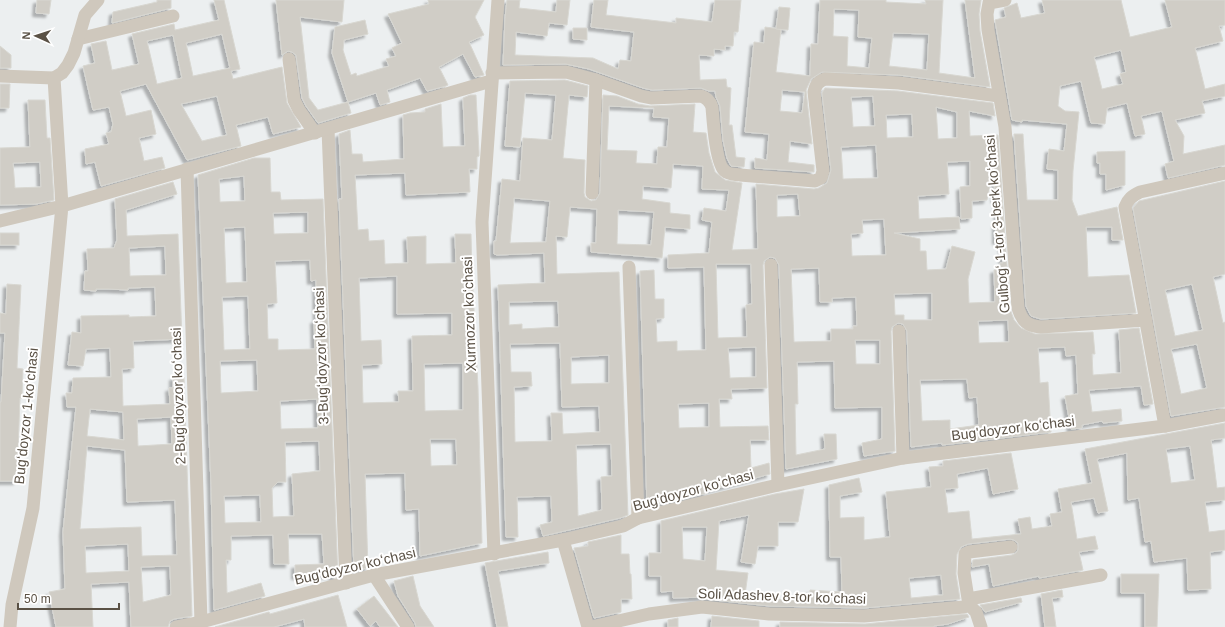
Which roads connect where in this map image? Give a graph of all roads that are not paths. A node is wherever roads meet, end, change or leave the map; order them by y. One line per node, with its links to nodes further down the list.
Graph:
1 (98, 0): 6 (street)
2 (498, 0): 9 (street, Xurmozor koʻchasi)
3 (1005, 0): 4 (street)
4 (989, 2): 12 (street)
5 (173, 16): 6 (street)
6 (78, 38): 10 (street)
7 (289, 59): 14 (street)
8 (0, 76): 10 (street)
9 (492, 77): 11 (street); 13 (street); 31 (street, Xurmozor koʻchasi)
10 (54, 78): 18 (street, Bugʻdoyzor 1-koʻchasi)
11 (596, 80): 12 (street); 17 (street)
12 (998, 96): 22 (street, Gulbogʻ 1-tor 3-berk koʻchasi)
13 (328, 129): 14 (street); 34 (street, 3-Bugʻdoyzor koʻchasi)
14 (315, 133): 15 (street)
15 (187, 169): 18 (street); 36 (street, 2-Bugʻdoyzor koʻchasi)
16 (1225, 173): 22 (street)
17 (592, 193)
18 (62, 206): 19 (street); 37 (street, Bugʻdoyzor 1-koʻchasi)
19 (0, 221)
20 (771, 265): 27 (street)
21 (629, 267): 28 (street)
22 (1146, 320): 25 (street)
23 (899, 331): 26 (street)
24 (1225, 415): 25 (street, Bug'doyzor koʻchasi)
25 (1165, 426): 26 (street, Bug'doyzor koʻchasi)
26 (904, 458): 27 (street, Bug'doyzor koʻchasi)
27 (778, 485): 28 (street, Bug'doyzor koʻchasi)
28 (638, 518): 29 (street, Bug'doyzor koʻchasi)
29 (563, 540): 31 (street, Bug'doyzor koʻchasi); 40 (street)
30 (1011, 547): 35 (street)
31 (494, 554): 32 (street, Bug'doyzor koʻchasi)
32 (374, 575): 34 (street, Bug'doyzor koʻchasi); 39 (street)
33 (1101, 575): 35 (street, Soli Adashev 8-tor koʻchasi)
34 (346, 583): 36 (street, Bug'doyzor koʻchasi)
35 (969, 605): 41 (street, Soli Adashev 8-tor koʻchasi); 42 (street)
36 (201, 622): 38 (street, Bug'doyzor koʻchasi)
37 (10, 627)
38 (176, 627)
39 (408, 627)
40 (588, 627)
41 (592, 627)
42 (981, 627)

